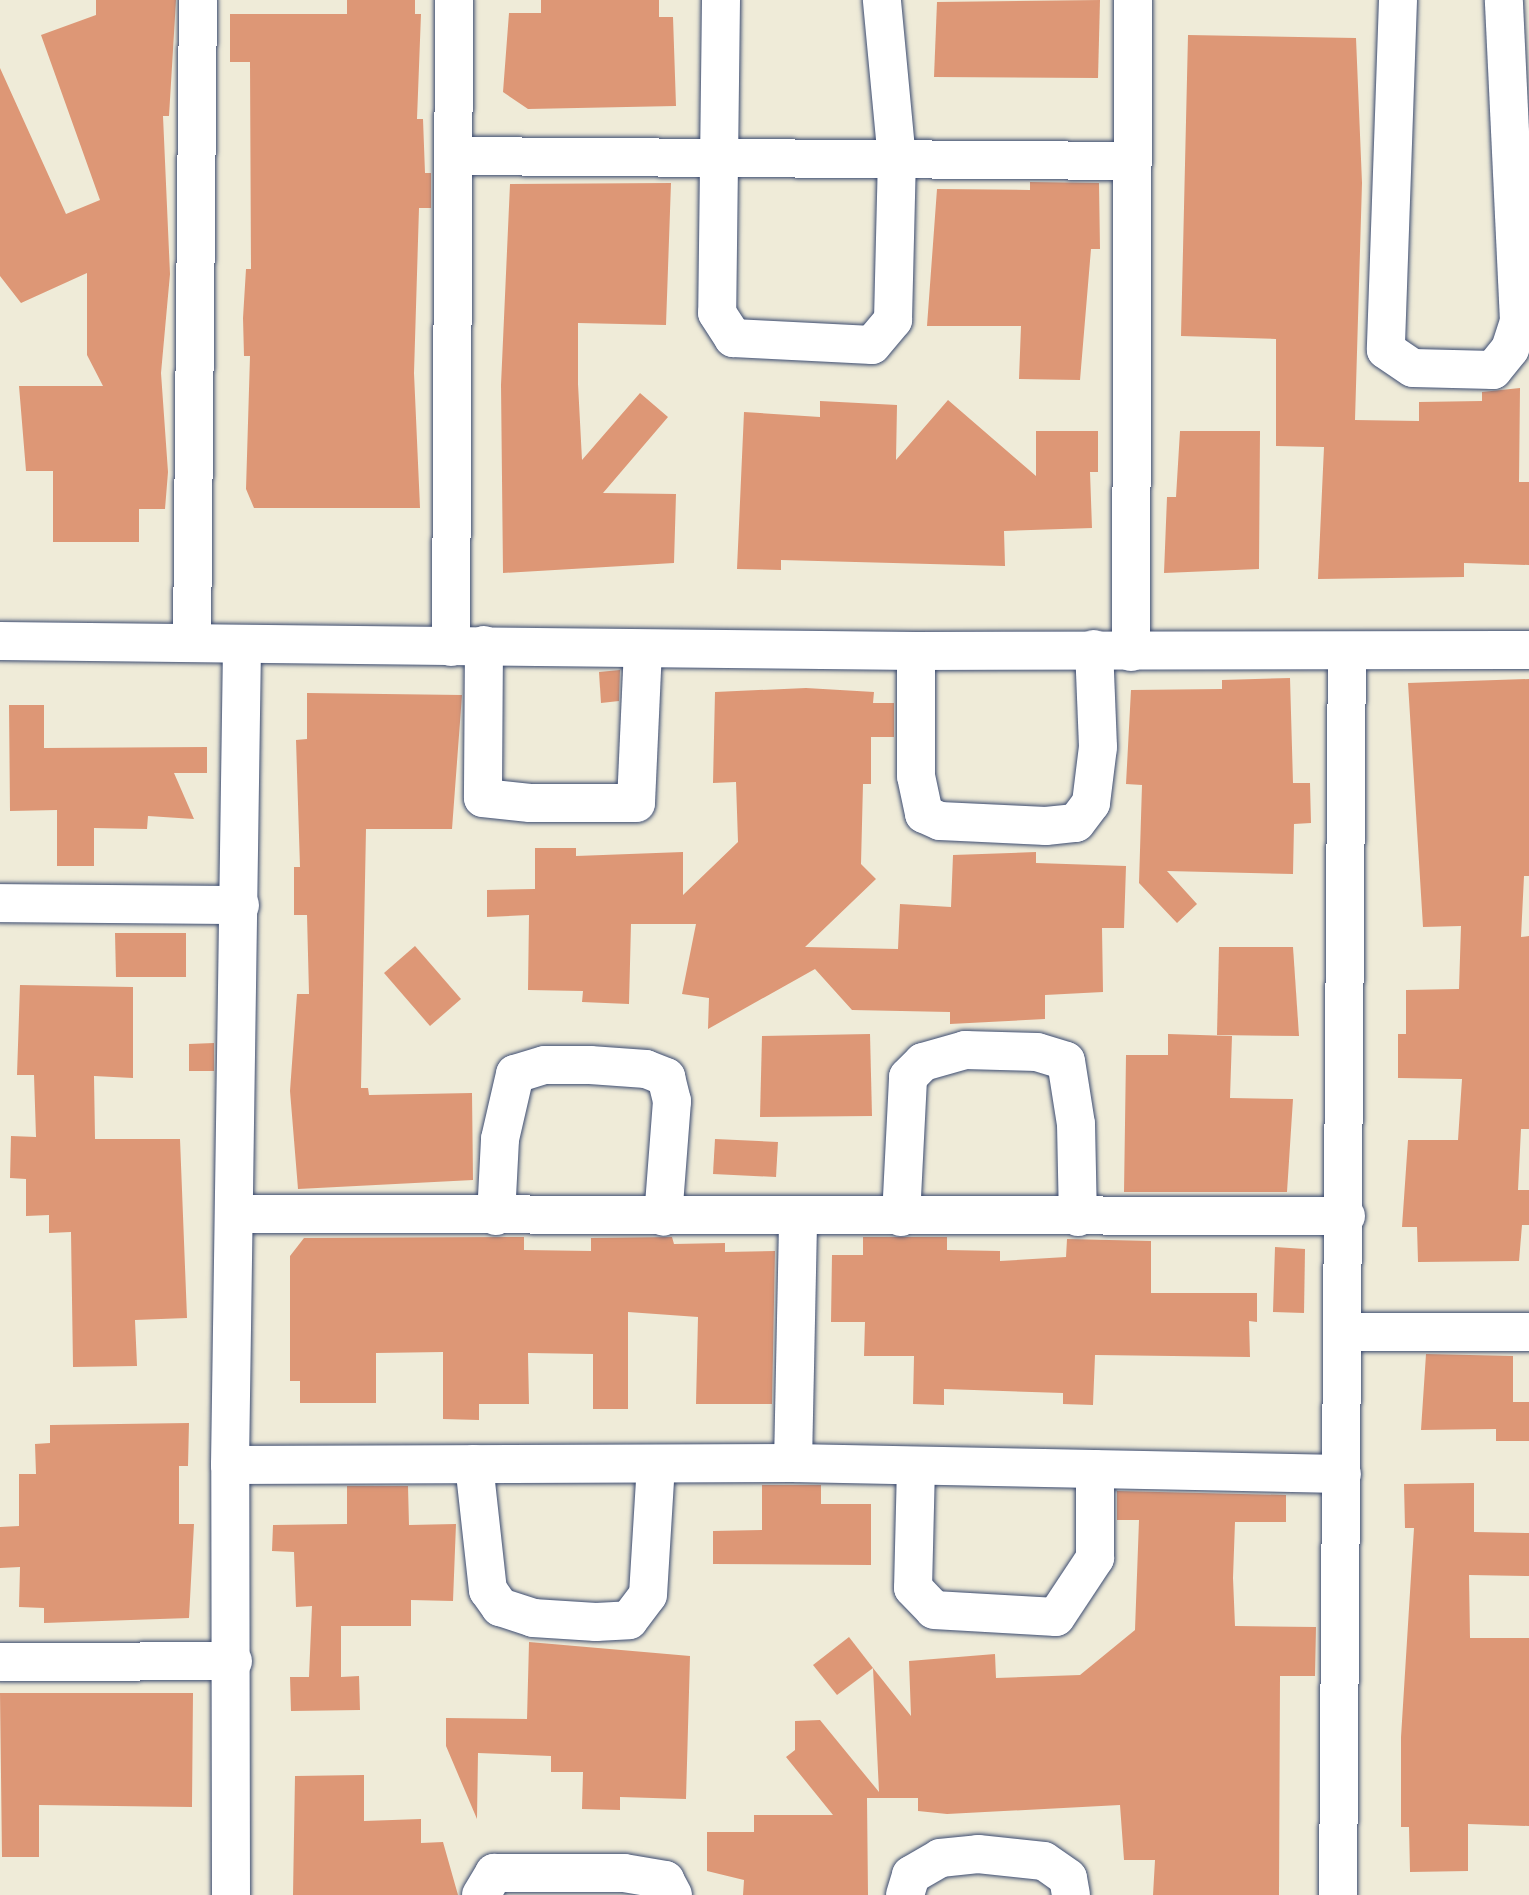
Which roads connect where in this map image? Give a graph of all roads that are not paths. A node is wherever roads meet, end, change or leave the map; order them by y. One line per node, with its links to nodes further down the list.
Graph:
1 (198, 0): 13 (street)
2 (454, 0): 8 (street)
3 (721, 0): 9 (street)
4 (882, 0): 10 (street)
5 (1133, 0): 11 (street)
6 (1398, 0): 7 (street)
7 (1514, 10)
8 (453, 156): 9 (street); 15 (street)
9 (716, 160): 10 (street); 10 (street)
10 (897, 160): 11 (street)
11 (1128, 161): 17 (street)
12 (0, 641): 13 (street)
13 (192, 643): 14 (street)
14 (242, 644): 15 (street); 22 (street)
15 (467, 646): 16 (street); 16 (street)
16 (643, 650): 19 (street)
17 (1113, 650): 19 (street); 19 (street); 20 (street)
18 (1529, 650): 20 (street)
19 (916, 652)
20 (1347, 652): 25 (street)
21 (0, 903): 22 (street)
22 (240, 905): 23 (street)
23 (235, 1214): 24 (street); 35 (street)
24 (496, 1216): 26 (street); 26 (street)
25 (1346, 1216): 29 (street); 30 (street)
26 (663, 1217): 27 (street)
27 (798, 1217): 28 (street); 32 (street)
28 (901, 1217): 29 (street); 29 (street)
29 (1078, 1217)
30 (1344, 1332): 31 (street); 38 (street)
31 (1529, 1332)
32 (793, 1463): 34 (street); 36 (street)
33 (474, 1464): 34 (street); 34 (street); 35 (street)
34 (656, 1464)
35 (230, 1465): 39 (street)
36 (916, 1466): 37 (street); 37 (street)
37 (1095, 1469): 38 (street)
38 (1342, 1475): 46 (street)
39 (233, 1661): 40 (street); 41 (street)
40 (0, 1662)
41 (231, 1895)
42 (481, 1895): 43 (street)
43 (673, 1895)
44 (905, 1895): 45 (street)
45 (1071, 1895)
46 (1338, 1895)

